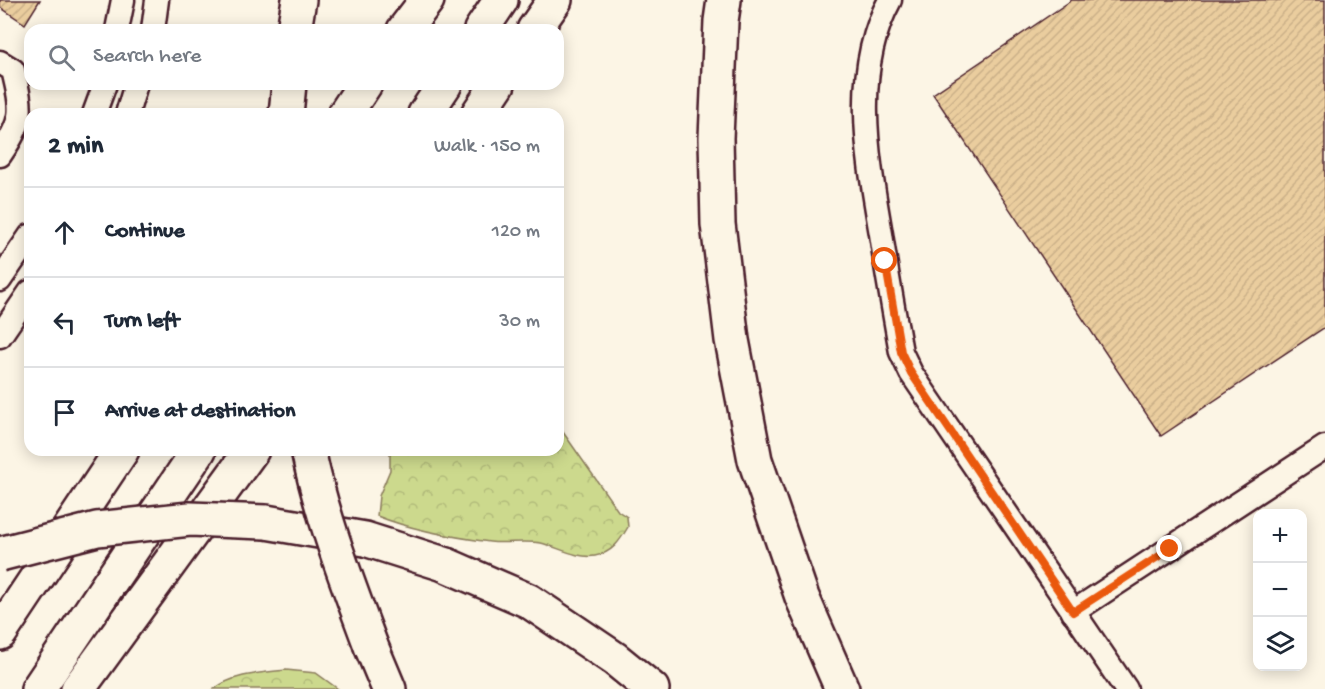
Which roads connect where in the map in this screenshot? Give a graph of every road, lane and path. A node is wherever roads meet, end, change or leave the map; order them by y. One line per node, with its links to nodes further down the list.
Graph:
1 (123, 0): 10 (street)
2 (157, 0): 11 (street)
3 (300, 0): 12 (highway)
4 (418, 0): 13 (highway)
5 (427, 0): 14 (highway)
6 (501, 0): 15 (highway)
7 (555, 0): 16 (highway)
8 (724, 0): 47 (highway)
9 (890, 0): 41 (street)
10 (118, 24)
11 (154, 24)
12 (295, 24)
13 (403, 24)
14 (409, 24)
15 (485, 24)
16 (538, 24)
17 (0, 62): 30 (street)
18 (103, 90): 24 (street)
19 (134, 90): 25 (street)
20 (288, 90): 26 (highway)
21 (361, 90): 27 (highway)
22 (441, 90): 28 (highway)
23 (494, 90): 29 (highway)
24 (96, 108)
25 (129, 108)
26 (286, 108)
27 (349, 108)
28 (429, 108)
29 (482, 108)
30 (0, 155)
31 (24, 245): 32 (street)
32 (0, 280)
33 (24, 301): 34 (street)
34 (0, 336)
35 (1325, 447): 41 (street)
36 (118, 456): 42 (highway)
37 (195, 456): 43 (highway)
38 (248, 456): 44 (highway)
39 (309, 456): 45 (highway, bridge)
40 (0, 554): 46 (highway, bridge)
41 (1073, 612): 48 (street)
42 (0, 633)
43 (38, 689)
44 (78, 689)
45 (389, 689)
46 (652, 689)
47 (842, 689)
48 (1125, 689)

